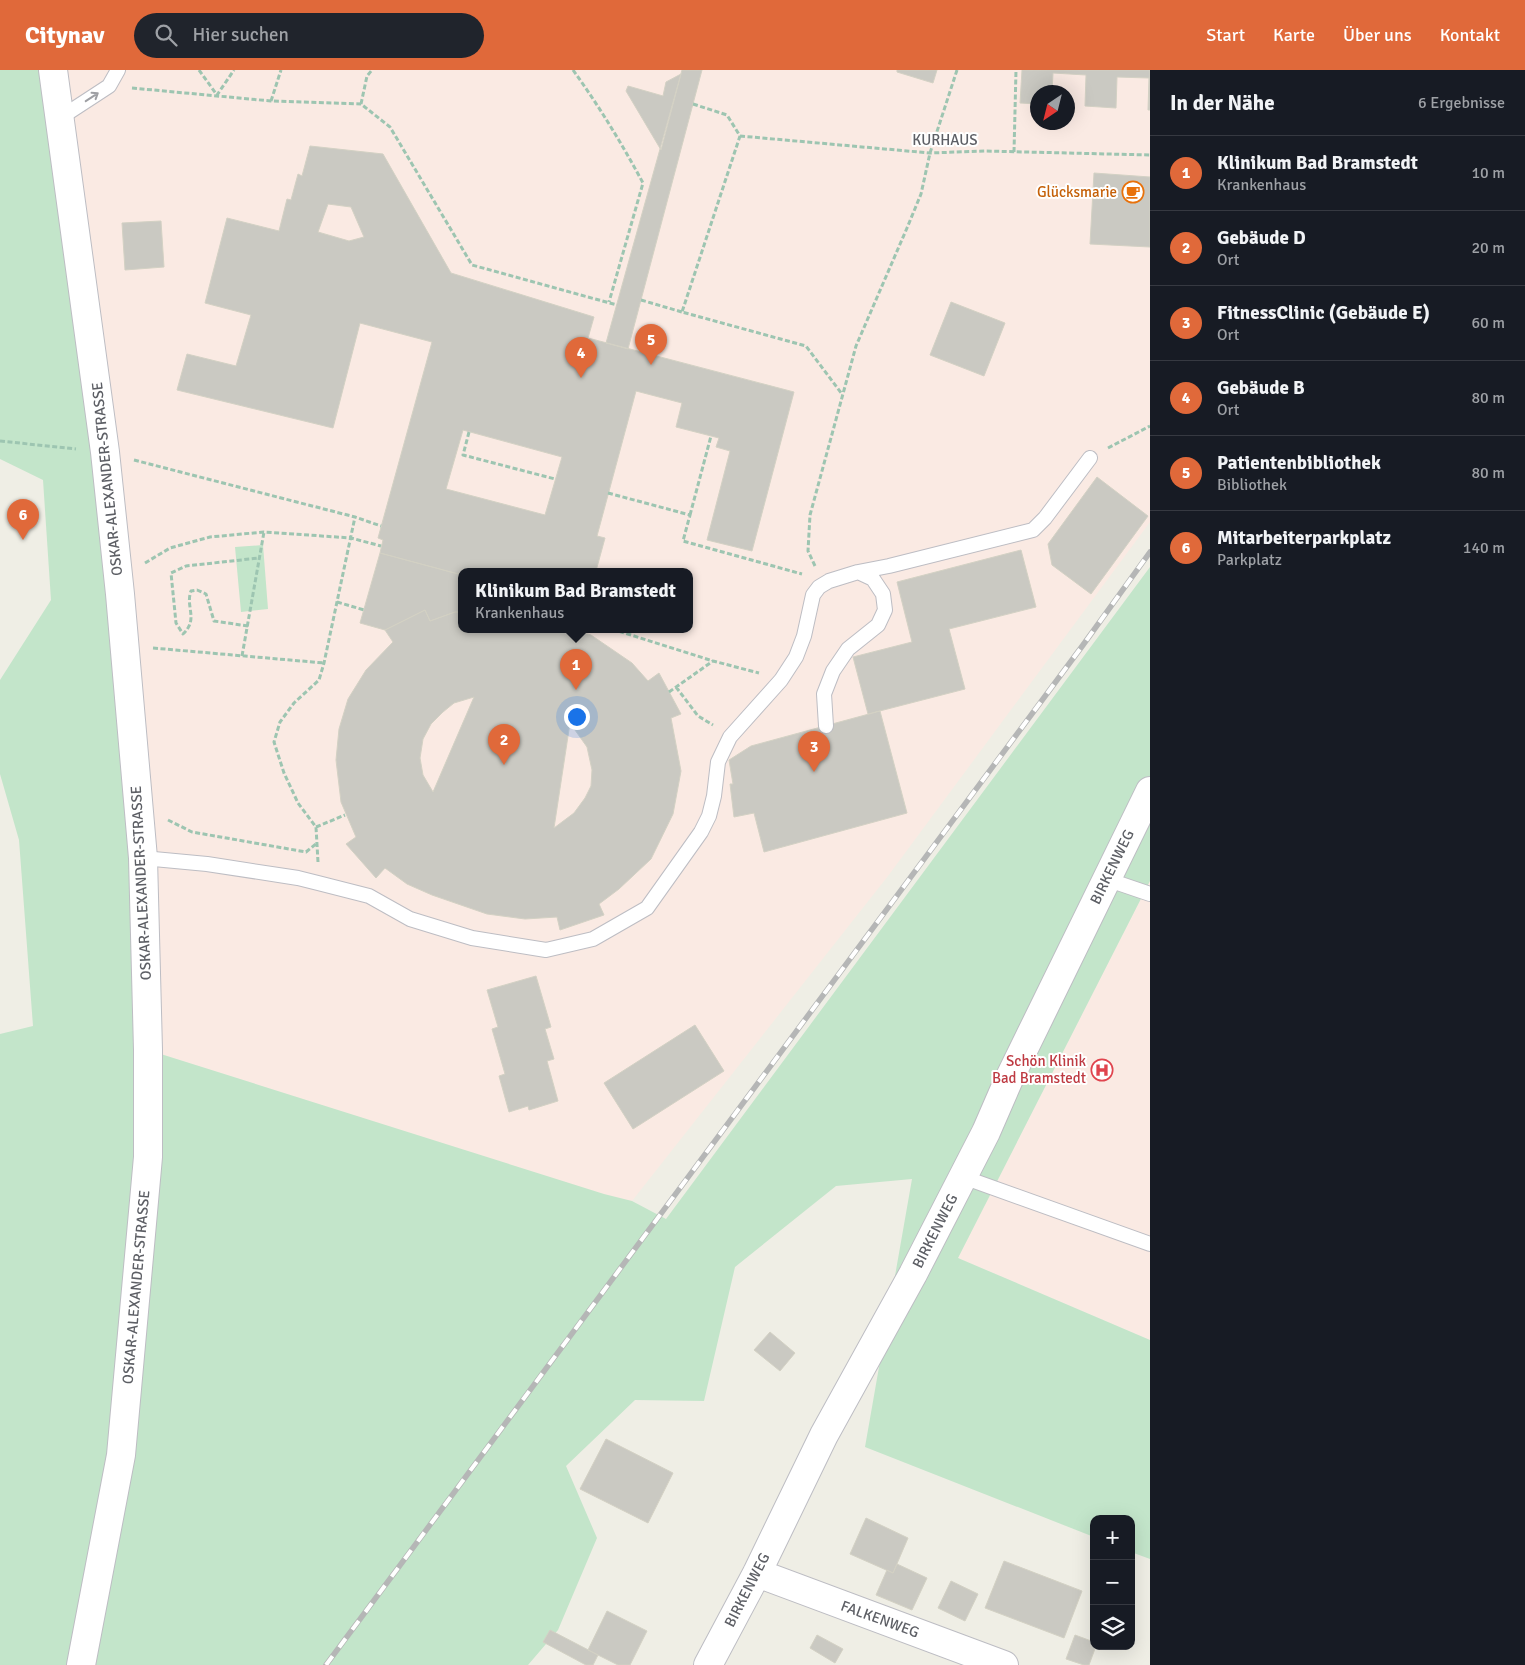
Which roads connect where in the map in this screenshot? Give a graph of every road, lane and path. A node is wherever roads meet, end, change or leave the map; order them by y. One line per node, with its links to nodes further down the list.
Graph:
1 (53, 70): 15 (street, OSKAR-ALEXANDER-STRASSE)
2 (118, 70): 10 (lane)
3 (199, 70): 11 (path)
4 (234, 70): 11 (path)
5 (281, 70): 12 (path)
6 (372, 70): 13 (path)
7 (573, 70): 21 (path)
8 (957, 70): 18 (path)
9 (1016, 70): 17 (path)
10 (109, 86): 11 (path); 15 (lane, one-way to 10)
11 (217, 95): 12 (path)
12 (271, 101): 13 (path)
13 (361, 104): 21 (path)
14 (693, 104): 16 (path)
15 (60, 118): 29 (street, OSKAR-ALEXANDER-STRASSE)
16 (740, 136): 18 (path, KURHAUS); 23 (path)
17 (1014, 152): 18 (path, KURHAUS); 19 (path, KURHAUS)
18 (930, 154): 24 (path)
19 (1150, 155)
20 (641, 300): 23 (path)
21 (609, 302): 22 (path)
22 (617, 305)
23 (682, 312): 24 (path)
24 (843, 394): 42 (path)
25 (1150, 426): 30 (path)
26 (469, 432): 31 (path)
27 (711, 436): 33 (path)
28 (0, 441): 29 (path)
29 (105, 452): 34 (path); 60 (street, OSKAR-ALEXANDER-STRASSE)
30 (1090, 458): 41 (lane)
31 (555, 479)
32 (608, 493): 33 (path)
33 (690, 515): 42 (path)
34 (355, 517): 35 (path); 37 (path)
35 (381, 526)
36 (264, 532): 37 (path); 39 (path); 40 (path)
37 (351, 538): 38 (path); 43 (path)
38 (381, 546)
39 (260, 558): 45 (path); 45 (path)
40 (142, 571)
41 (858, 572): 42 (lane); 54 (lane)
42 (819, 583): 51 (lane)
43 (337, 602): 44 (path); 50 (path)
44 (364, 610)
45 (248, 626): 48 (path)
46 (625, 633): 49 (path)
47 (144, 647): 48 (path)
48 (242, 656): 50 (path)
49 (713, 661): 51 (path); 52 (path)
50 (324, 663): 59 (path)
51 (781, 680): 55 (lane)
52 (676, 687): 53 (path); 55 (path)
53 (669, 692)
54 (826, 726)
55 (730, 737): 60 (lane)
56 (1150, 791): 61 (street, BIRKENWEG)
57 (346, 815): 59 (path)
58 (168, 820): 59 (path)
59 (316, 827)
60 (143, 858): 66 (street, OSKAR-ALEXANDER-STRASSE)
61 (1106, 879): 62 (lane); 63 (street, BIRKENWEG)
62 (1150, 894)
63 (963, 1177): 64 (lane); 65 (street, BIRKENWEG)
64 (1150, 1244)
65 (757, 1573): 67 (street, BIRKENWEG); 68 (street, FALKENWEG)
66 (81, 1665)
67 (708, 1665)
68 (1004, 1665)

